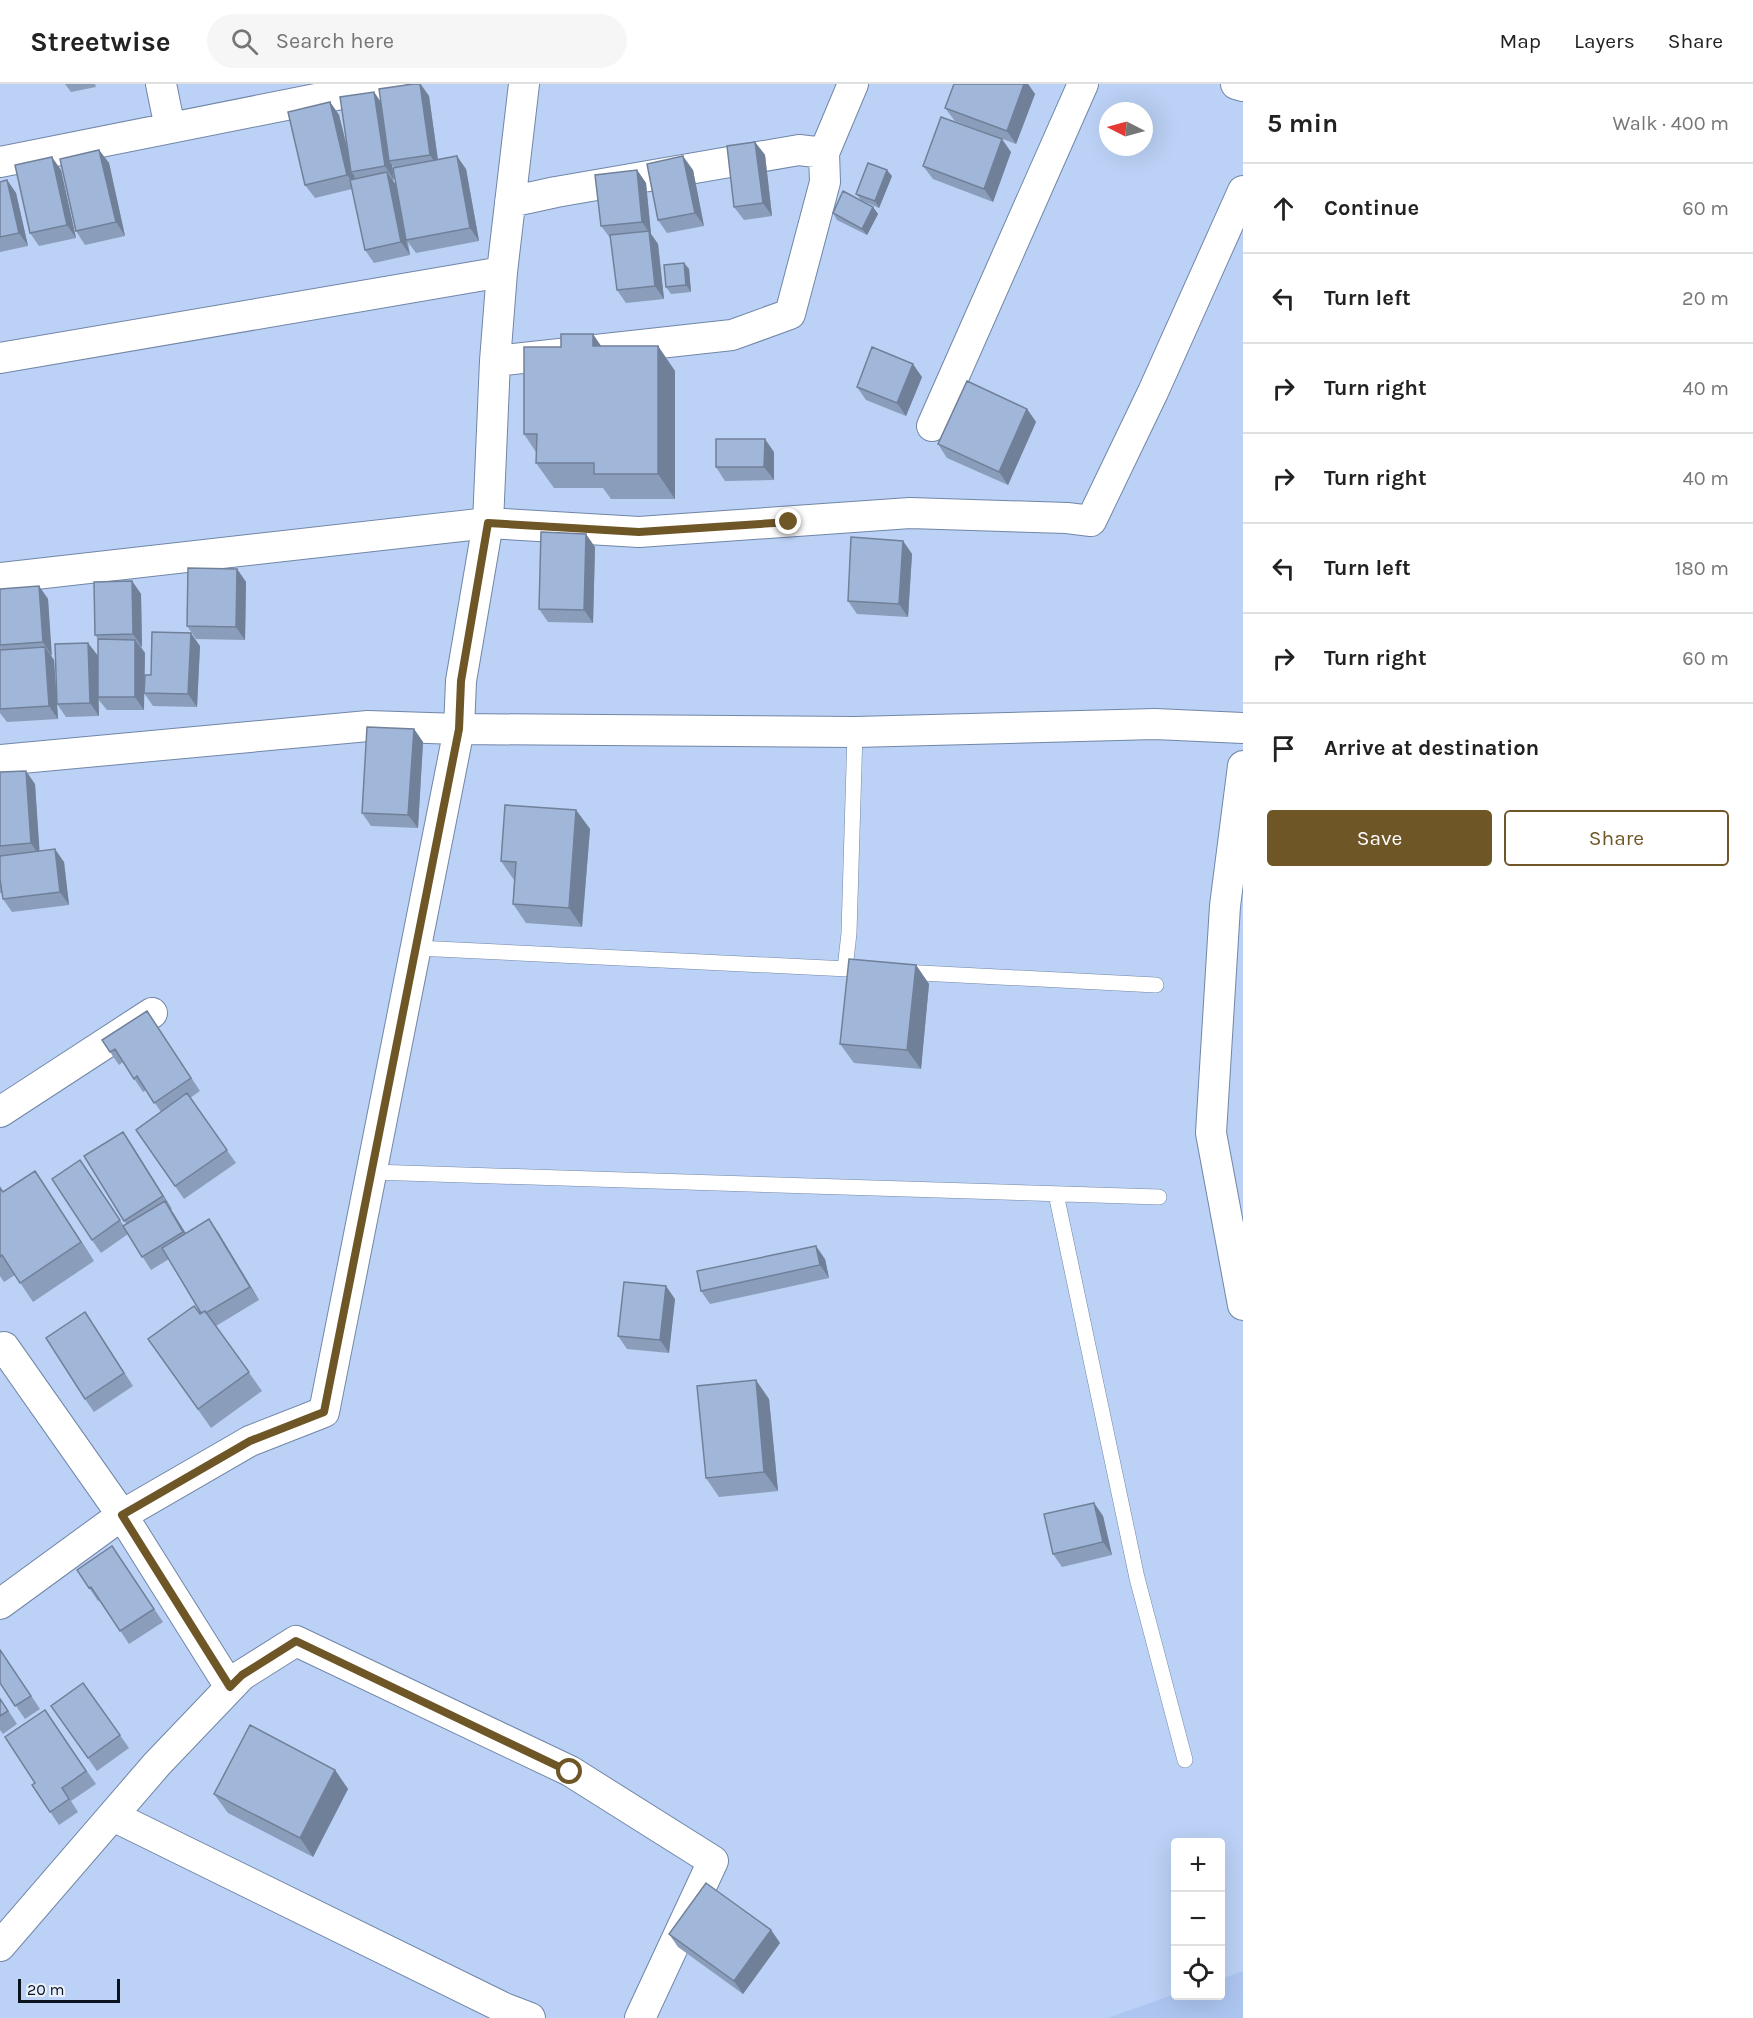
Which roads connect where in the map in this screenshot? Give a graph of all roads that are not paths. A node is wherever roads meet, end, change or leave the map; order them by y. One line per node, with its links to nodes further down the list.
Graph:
1 (161, 84): 8 (street)
2 (391, 84): 8 (street)
3 (524, 84): 12 (street)
4 (853, 84): 9 (street)
5 (1083, 84): 16 (street)
6 (1236, 84): 7 (street)
7 (1243, 86)
8 (170, 128): 10 (street)
9 (825, 153): 12 (street); 15 (street)
10 (0, 162)
11 (1243, 191): 17 (street)
12 (510, 202): 13 (street)
13 (502, 272): 14 (street); 15 (street)
14 (0, 358)
15 (495, 362): 17 (street)
16 (932, 426)
17 (488, 523): 18 (street); 20 (street)
18 (0, 578)
19 (1243, 728): 21 (street)
20 (459, 729): 21 (street); 22 (street); 24 (street)
21 (855, 732): 25 (lane)
22 (0, 760)
23 (1243, 766): 32 (street)
24 (416, 948): 25 (lane); 29 (street)
25 (845, 969): 26 (lane)
26 (1156, 985)
27 (152, 1013): 28 (street)
28 (0, 1112)
29 (372, 1172): 30 (lane); 34 (street)
30 (1056, 1194): 31 (lane); 37 (lane)
31 (1159, 1197)
32 (1243, 1305)
33 (0, 1349): 34 (street)
34 (122, 1515): 35 (street); 36 (street)
35 (0, 1604)
36 (230, 1687): 38 (street); 41 (street)
37 (1185, 1760)
38 (113, 1816): 39 (street); 40 (street)
39 (0, 1946)
40 (530, 2018)
41 (640, 2018)

